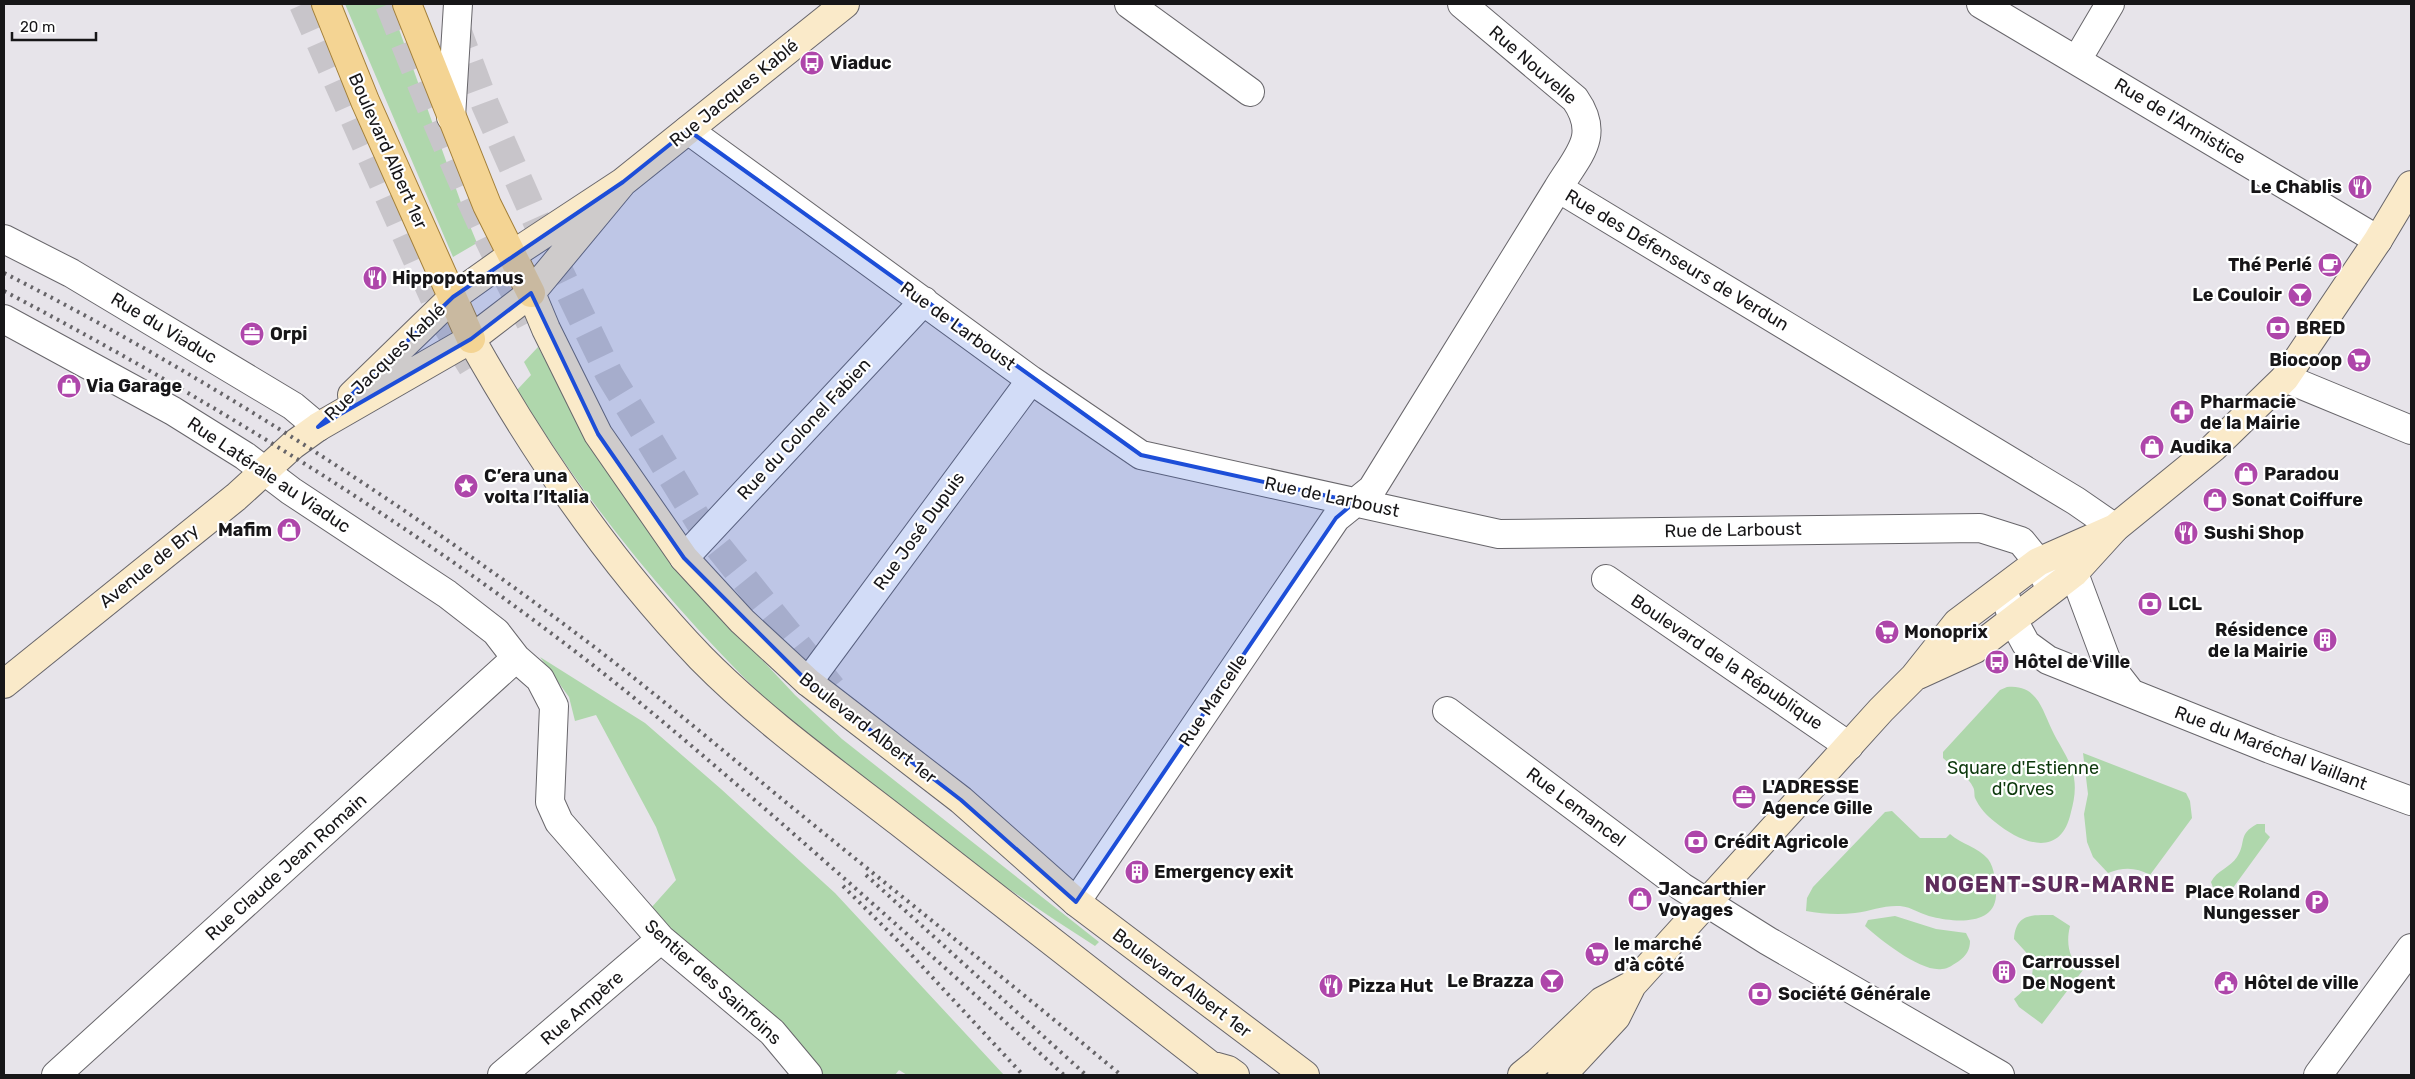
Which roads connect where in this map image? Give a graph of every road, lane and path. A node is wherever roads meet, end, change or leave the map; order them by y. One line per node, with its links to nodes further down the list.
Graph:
1 (326, 4): 20 (main road, Boulevard Albert 1er)
2 (407, 4): 11 (main road)
3 (458, 4): 11 (street)
4 (845, 4): 12 (street, Rue Jacques Kablé)
5 (1129, 4): 10 (street)
6 (1462, 4): 15 (street, Rue Nouvelle)
7 (1980, 4): 9 (street, Rue de l'Armistice)
8 (2110, 4): 9 (street)
9 (2077, 60): 17 (street, Rue de l'Armistice)
10 (1250, 92)
11 (451, 117): 18 (main road)
12 (688, 130): 13 (street, Rue Jacques Kablé); 21 (street, Rue de Larboust)
13 (623, 182): 18 (street, Rue Jacques Kablé); 19 (street, Rue Jacques Kablé)
14 (2411, 185): 17 (street)
15 (1558, 188): 30 (street, Rue des Défenseurs de Verdun); 31 (street, Rue des Défenseurs de Verdun)
16 (4, 239): 26 (street, Rue du Viaduc)
17 (2378, 240): 24 (street)
18 (512, 255): 19 (main road); 20 (street, Rue Jacques Kablé)
19 (531, 293): 23 (street, Rue Jacques Kablé); 32 (street, Boulevard Albert 1er)
20 (453, 297): 23 (main road, Boulevard Albert 1er); 26 (street, Rue Jacques Kablé)
21 (924, 301): 25 (street, Rue de Larboust); 32 (street, Rue du Colonel Fabien)
22 (4, 318): 29 (street, Rue Latérale au Viaduc)
23 (471, 339): 26 (street, Rue Jacques Kablé); 52 (street)
24 (2284, 378): 27 (street); 31 (street)
25 (1031, 380): 30 (street, Rue de Larboust); 41 (street, Rue José Dupuis)
26 (318, 427): 28 (street, Rue Jacques Kablé)
27 (2411, 430)
28 (293, 445): 29 (street, Avenue de Bry)
29 (263, 472): 39 (street, Rue Latérale au Viaduc); 42 (street, Avenue de Bry)
30 (1355, 502): 34 (street, Rue de Larboust); 47 (street, Rue Marcelle)
31 (2115, 528): 33 (street)
32 (684, 558): 41 (street, Boulevard Albert 1er)
33 (2070, 560): 34 (street); 37 (street); 43 (street)
34 (2038, 562): 36 (street); 37 (street, Rue de Larboust)
35 (1606, 579): 45 (street, Boulevard de la République)
36 (2003, 589): 38 (street, Rue du Maréchal Vaillant); 40 (street)
37 (2051, 590): 38 (street)
38 (2012, 620): 40 (street); 43 (street, Rue du Maréchal Vaillant)
39 (516, 658): 49 (street, Sentier des Sainfoins); 54 (street, Rue Claude Jean Romain)
40 (1914, 677): 45 (street)
41 (808, 682): 47 (street, Boulevard Albert 1er)
42 (4, 684)
43 (2132, 694): 46 (street, Rue du Maréchal Vaillant)
44 (1447, 711): 48 (street, Rue Lemancel)
45 (1849, 746): 48 (street)
46 (2411, 800)
47 (1076, 902): 58 (street, Boulevard Albert 1er)
48 (1706, 902): 51 (street); 61 (street, Rue Lemancel)
49 (661, 939): 55 (street, Rue Ampère); 56 (street, Sentier des Sainfoins)
50 (2411, 948): 53 (street)
51 (1632, 985): 59 (street); 60 (street)
52 (1213, 1070): 57 (street)
53 (2324, 1073)
54 (56, 1075)
55 (502, 1075)
56 (808, 1075)
57 (1235, 1075)
58 (1305, 1075)
59 (1522, 1075)
60 (1562, 1075)
61 (2000, 1075)

